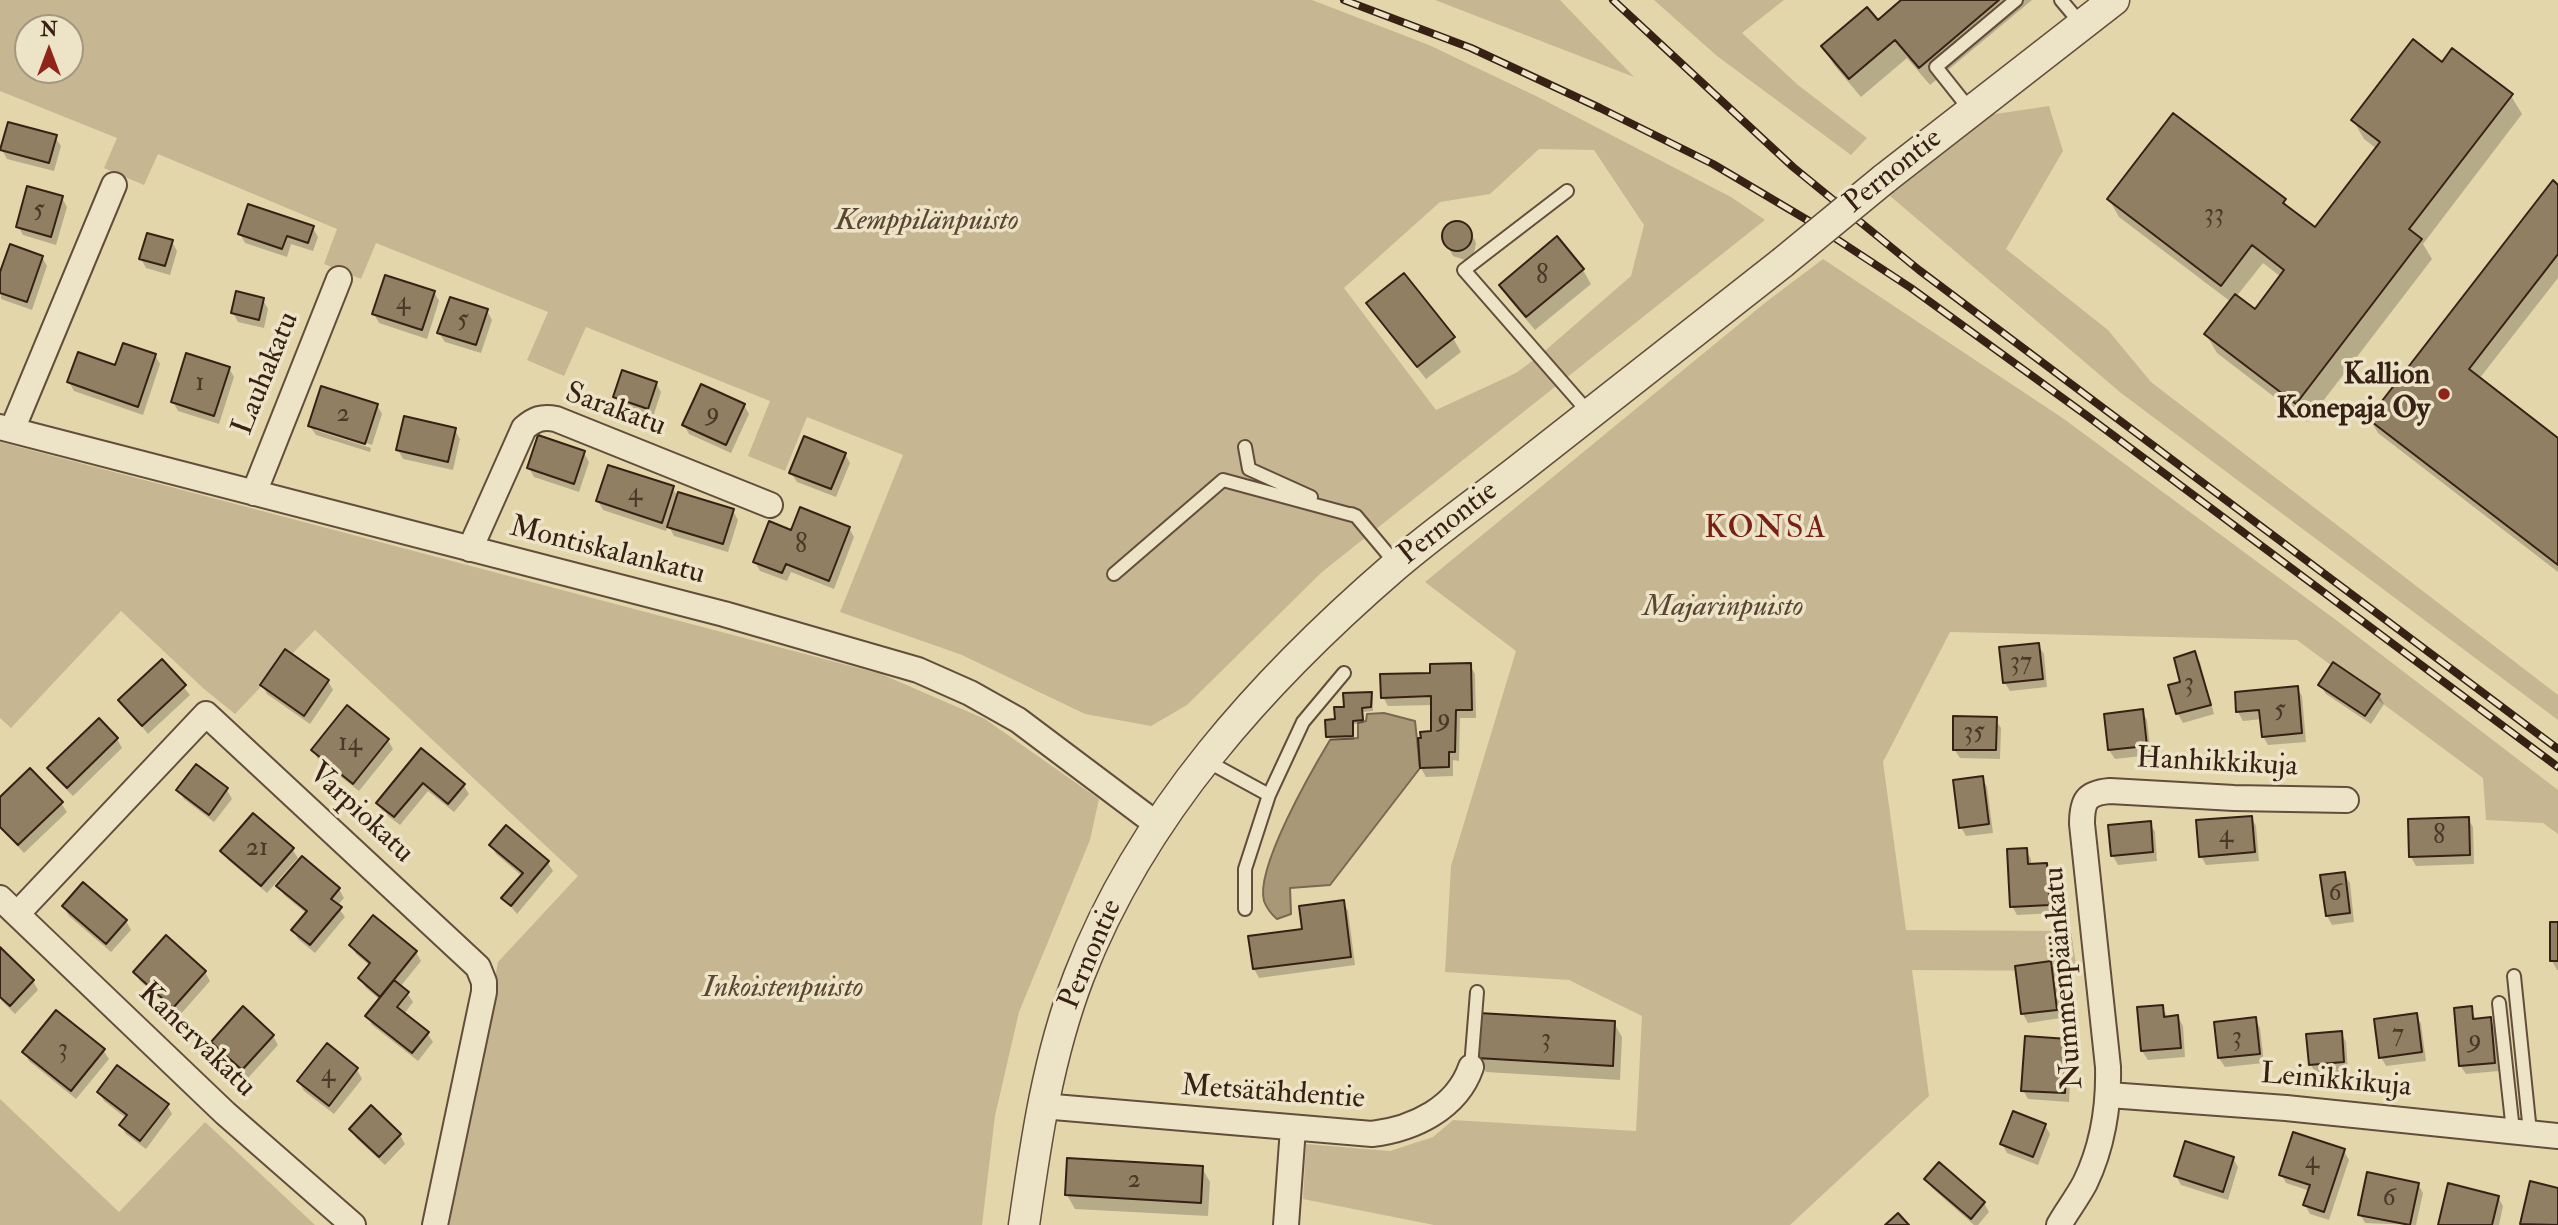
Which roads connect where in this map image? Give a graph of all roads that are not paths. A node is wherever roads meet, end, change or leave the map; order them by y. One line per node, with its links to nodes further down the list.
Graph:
1 (2016, 0): 5 (lane)
2 (2061, 0): 4 (lane)
3 (2115, 0): 4 (street, Pernontie)
4 (2082, 25): 5 (street, Pernontie)
5 (1972, 111): 9 (street, Pernontie, bridge)
6 (114, 185): 10 (street)
7 (1567, 191): 9 (lane)
8 (339, 279): 12 (street, Lauhakatu)
9 (1590, 414): 16 (street, Pernontie)
10 (6, 429): 12 (street, Montiskalankatu)
11 (1245, 447): 14 (lane)
12 (254, 493): 15 (street, Montiskalankatu)
13 (770, 505): 15 (street, Sarakatu)
14 (1356, 516): 16 (lane); 17 (lane)
15 (470, 549): 23 (street, Montiskalankatu)
16 (1397, 565): 19 (street, Pernontie)
17 (1114, 574)
18 (1344, 673): 20 (lane)
19 (1205, 760): 20 (lane); 23 (street, Pernontie)
20 (1269, 795): 25 (lane)
21 (2087, 799): 22 (street, Hanhikkikuja); 30 (street, Nummenpäänkatu)
22 (2346, 800)
23 (1159, 826): 31 (street, Pernontie)
24 (9, 906): 35 (street, Kanervakatu); 36 (street, Varpiokatu)
25 (1245, 909)
26 (2514, 976): 33 (lane)
27 (1476, 992): 29 (lane)
28 (2499, 1003): 33 (lane)
29 (1471, 1067): 32 (street, Metsätähdentie)
30 (2109, 1095): 33 (street, Leinikkikuja); 39 (street, Nummenpäänkatu)
31 (1042, 1106): 32 (street, Metsätähdentie); 37 (street, Pernontie)
32 (1293, 1128): 38 (street)
33 (2522, 1132): 34 (street, Leinikkikuja)
34 (2558, 1136)
35 (353, 1225)
36 (435, 1225)
37 (1024, 1225)
38 (1286, 1225)
39 (2059, 1225)

